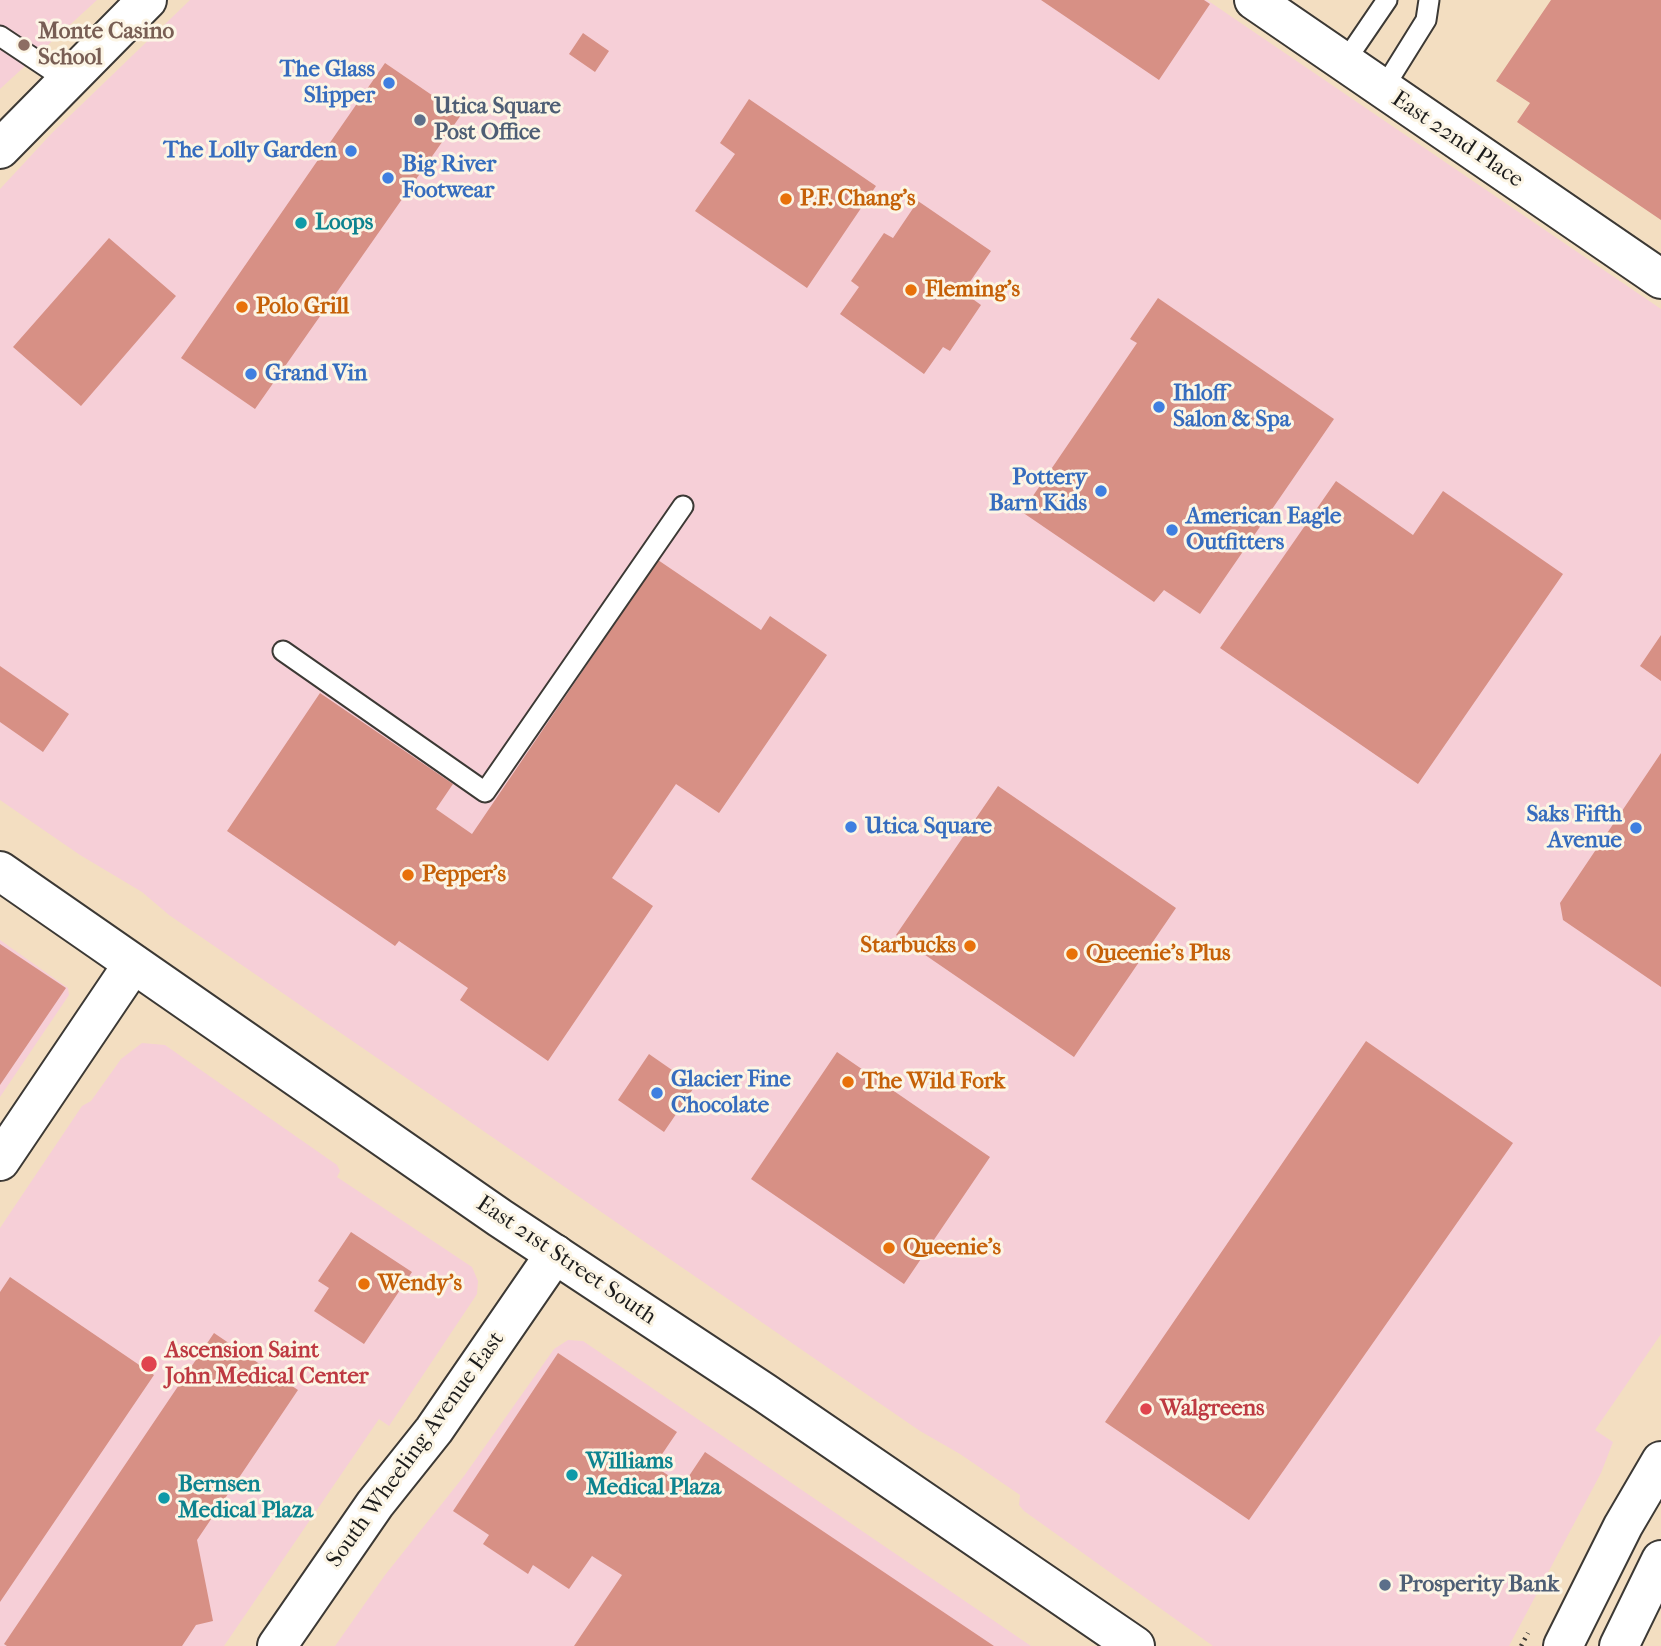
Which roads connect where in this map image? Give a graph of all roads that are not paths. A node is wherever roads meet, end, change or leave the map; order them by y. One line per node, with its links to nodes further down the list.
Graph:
1 (147, 0): 7 (street)
2 (1254, 0): 6 (street, East 22nd Place)
3 (1387, 0): 6 (lane)
4 (1429, 0): 8 (lane)
5 (0, 36): 7 (lane)
6 (1344, 63): 8 (street, East 22nd Place)
7 (66, 80): 9 (street)
8 (1383, 89): 10 (street, East 22nd Place)
9 (0, 149)
10 (1661, 279)
11 (683, 506): 12 (lane)
12 (282, 651)
13 (0, 871): 14 (street, East 21st Street South)
14 (133, 964): 15 (street); 16 (street, East 21st Street South)
15 (0, 1161)
16 (555, 1254): 19 (street, South Wheeling Avenue East); 20 (street, East 21st Street South)
17 (1661, 1461): 21 (street)
18 (1661, 1560): 22 (street)
19 (277, 1646)
20 (1135, 1646)
21 (1563, 1646)
22 (1619, 1646)

